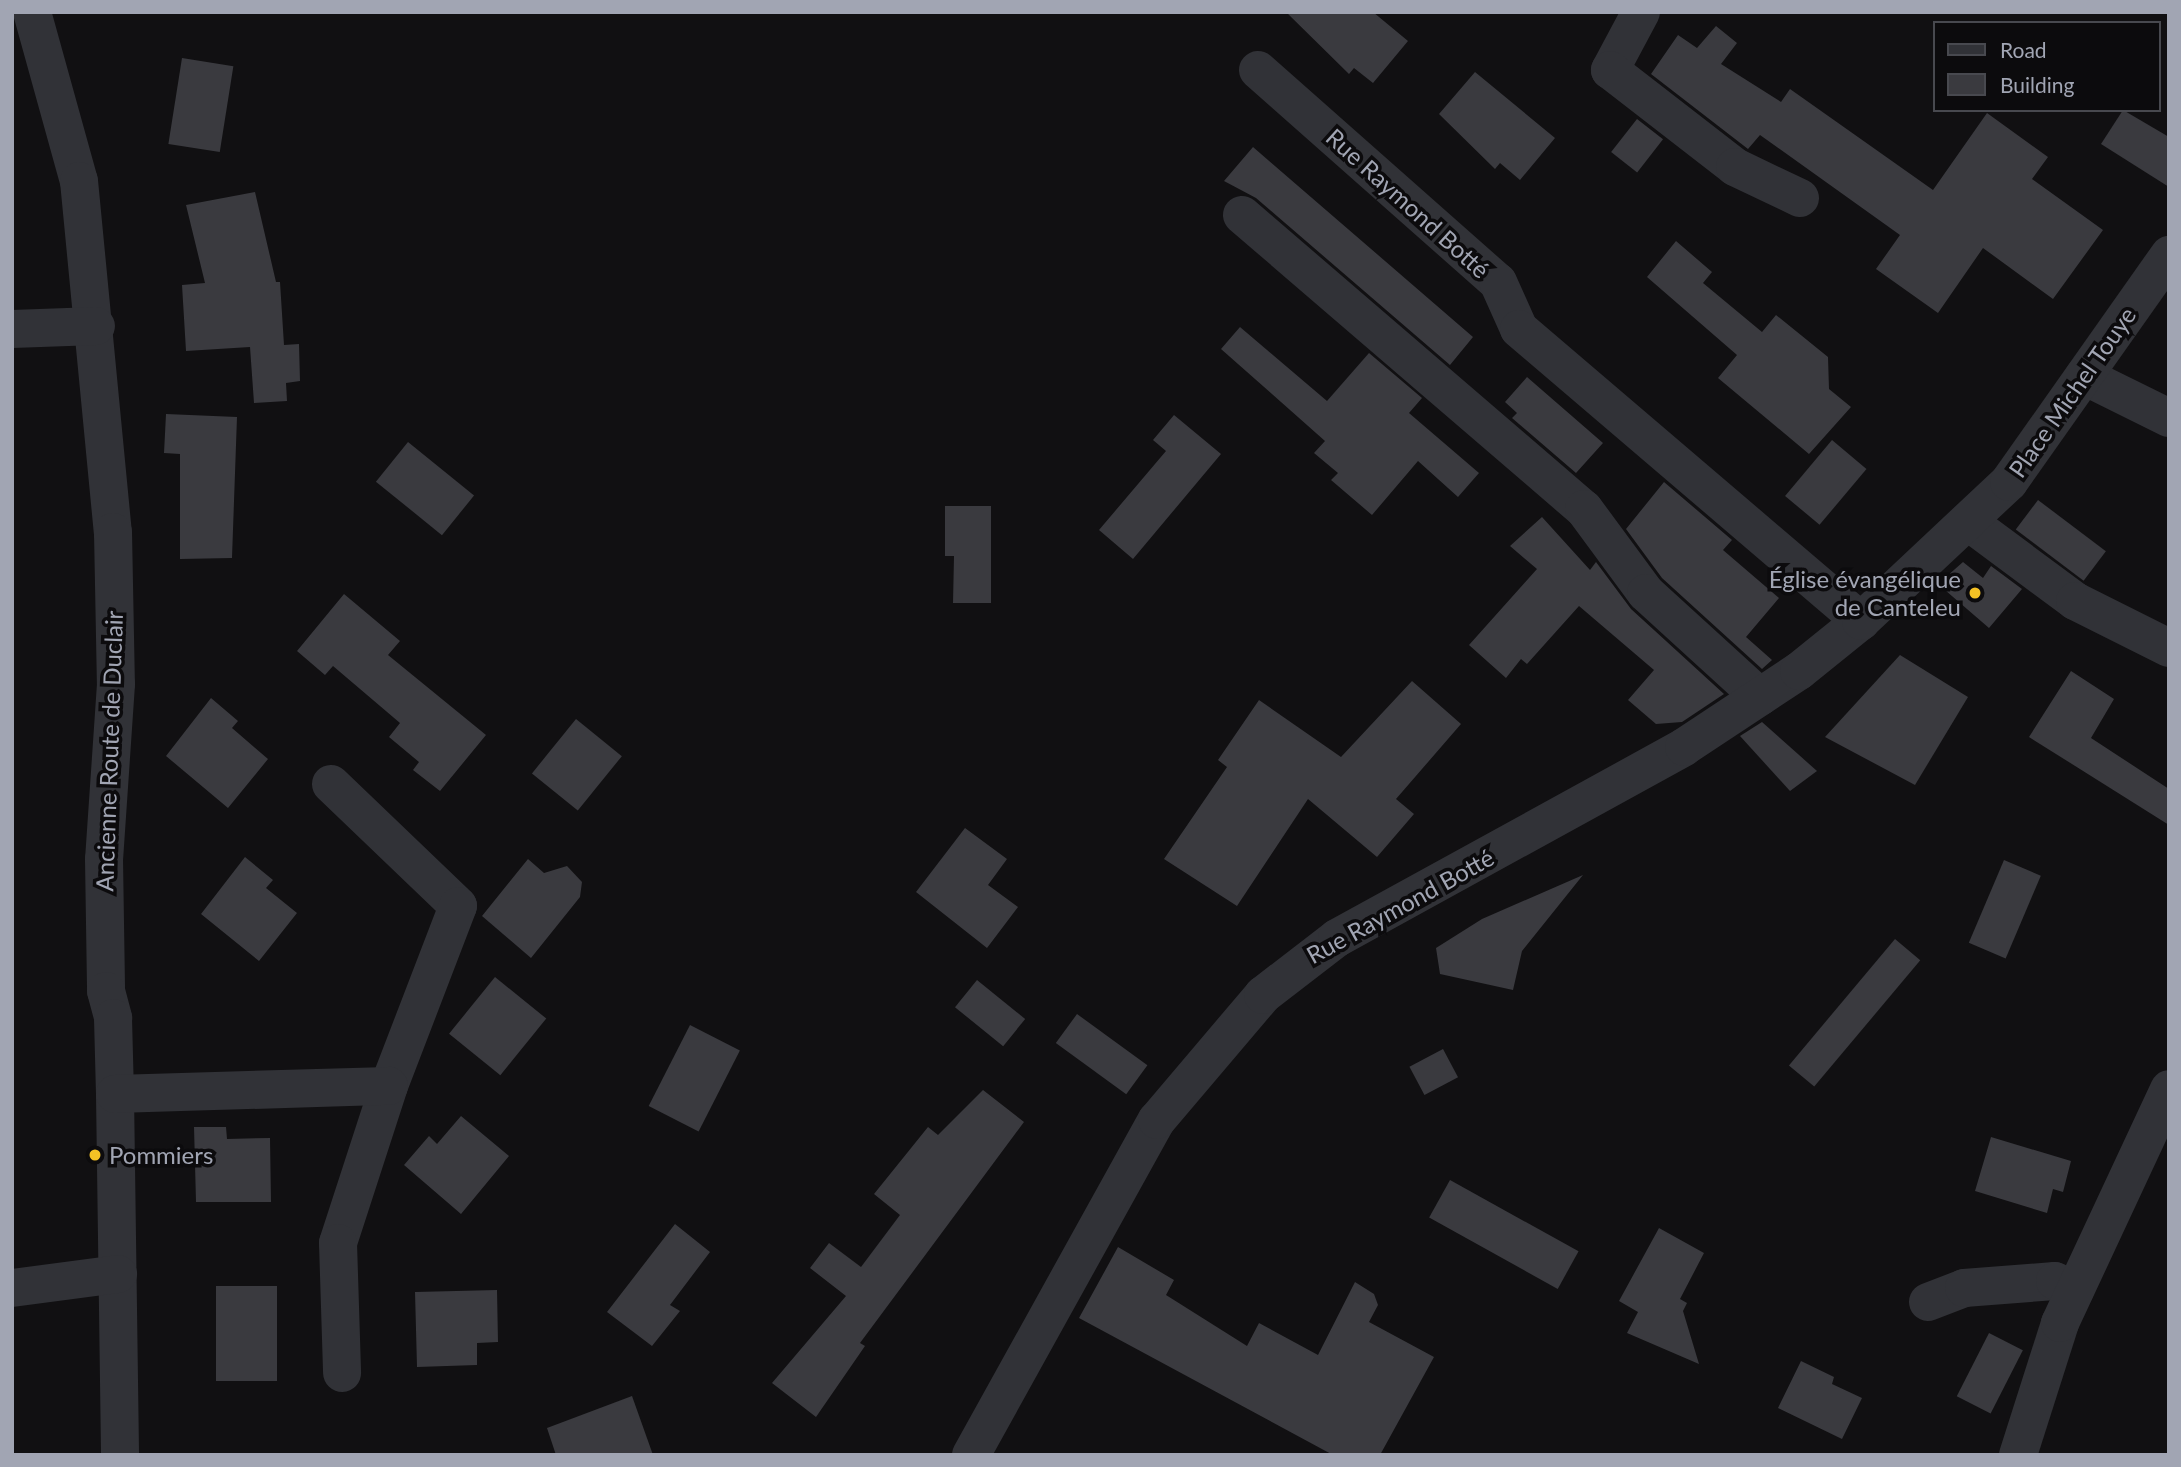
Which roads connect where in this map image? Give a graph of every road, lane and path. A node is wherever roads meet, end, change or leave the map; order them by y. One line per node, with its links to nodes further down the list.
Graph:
1 (32, 12): 7 (street, Ancienne Route de Duclair)
2 (1641, 12): 4 (street)
3 (1258, 70): 12 (street, Rue Raymond Botté)
4 (1800, 198)
5 (1242, 215): 14 (street)
6 (2164, 272): 9 (street, Place Michel Touye)
7 (96, 326): 8 (street); 18 (street, Ancienne Route de Duclair)
8 (12, 329)
9 (2084, 376): 10 (street); 11 (street, Place Michel Touye)
10 (2169, 418)
11 (1969, 523): 12 (street, Rue Raymond Botté); 13 (street)
12 (1861, 621): 14 (street, Rue Raymond Botté)
13 (2169, 648)
14 (1760, 697): 25 (street, Rue Raymond Botté)
15 (331, 784): 16 (street)
16 (389, 1086): 18 (street); 23 (street)
17 (2169, 1089): 21 (street)
18 (116, 1094): 19 (street, Ancienne Route de Duclair)
19 (118, 1275): 20 (street); 24 (street, Ancienne Route de Duclair)
20 (12, 1288)
21 (2076, 1290): 22 (street); 26 (street)
22 (1928, 1302)
23 (342, 1373)
24 (120, 1455)
25 (971, 1455)
26 (2018, 1455)

